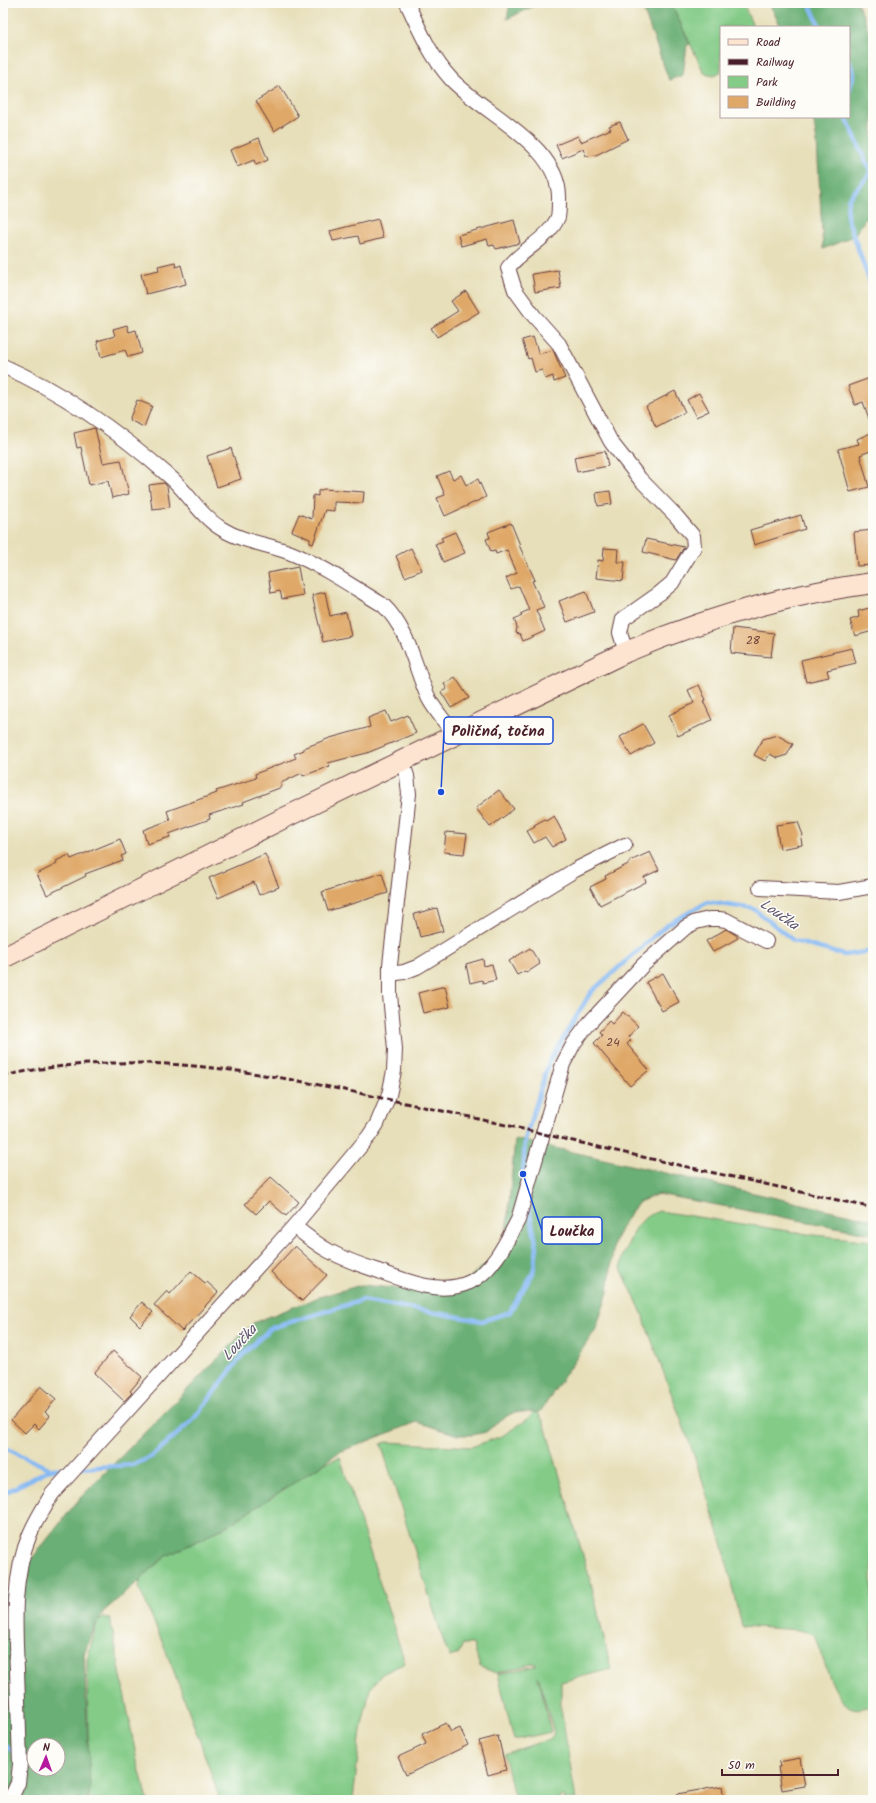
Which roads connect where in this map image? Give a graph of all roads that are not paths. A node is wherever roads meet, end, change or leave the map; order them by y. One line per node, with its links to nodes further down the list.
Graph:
1 (407, 3): 4 (street)
2 (3, 366): 5 (street)
3 (873, 583): 4 (main road)
4 (626, 652): 5 (main road)
5 (454, 735): 6 (main road)
6 (402, 761): 11 (main road); 12 (street)
7 (625, 845): 12 (street)
8 (873, 886): 9 (street)
9 (760, 888)
10 (766, 941): 13 (street)
11 (3, 958)
12 (390, 974): 13 (street)
13 (294, 1226): 14 (street)
14 (10, 1800)

